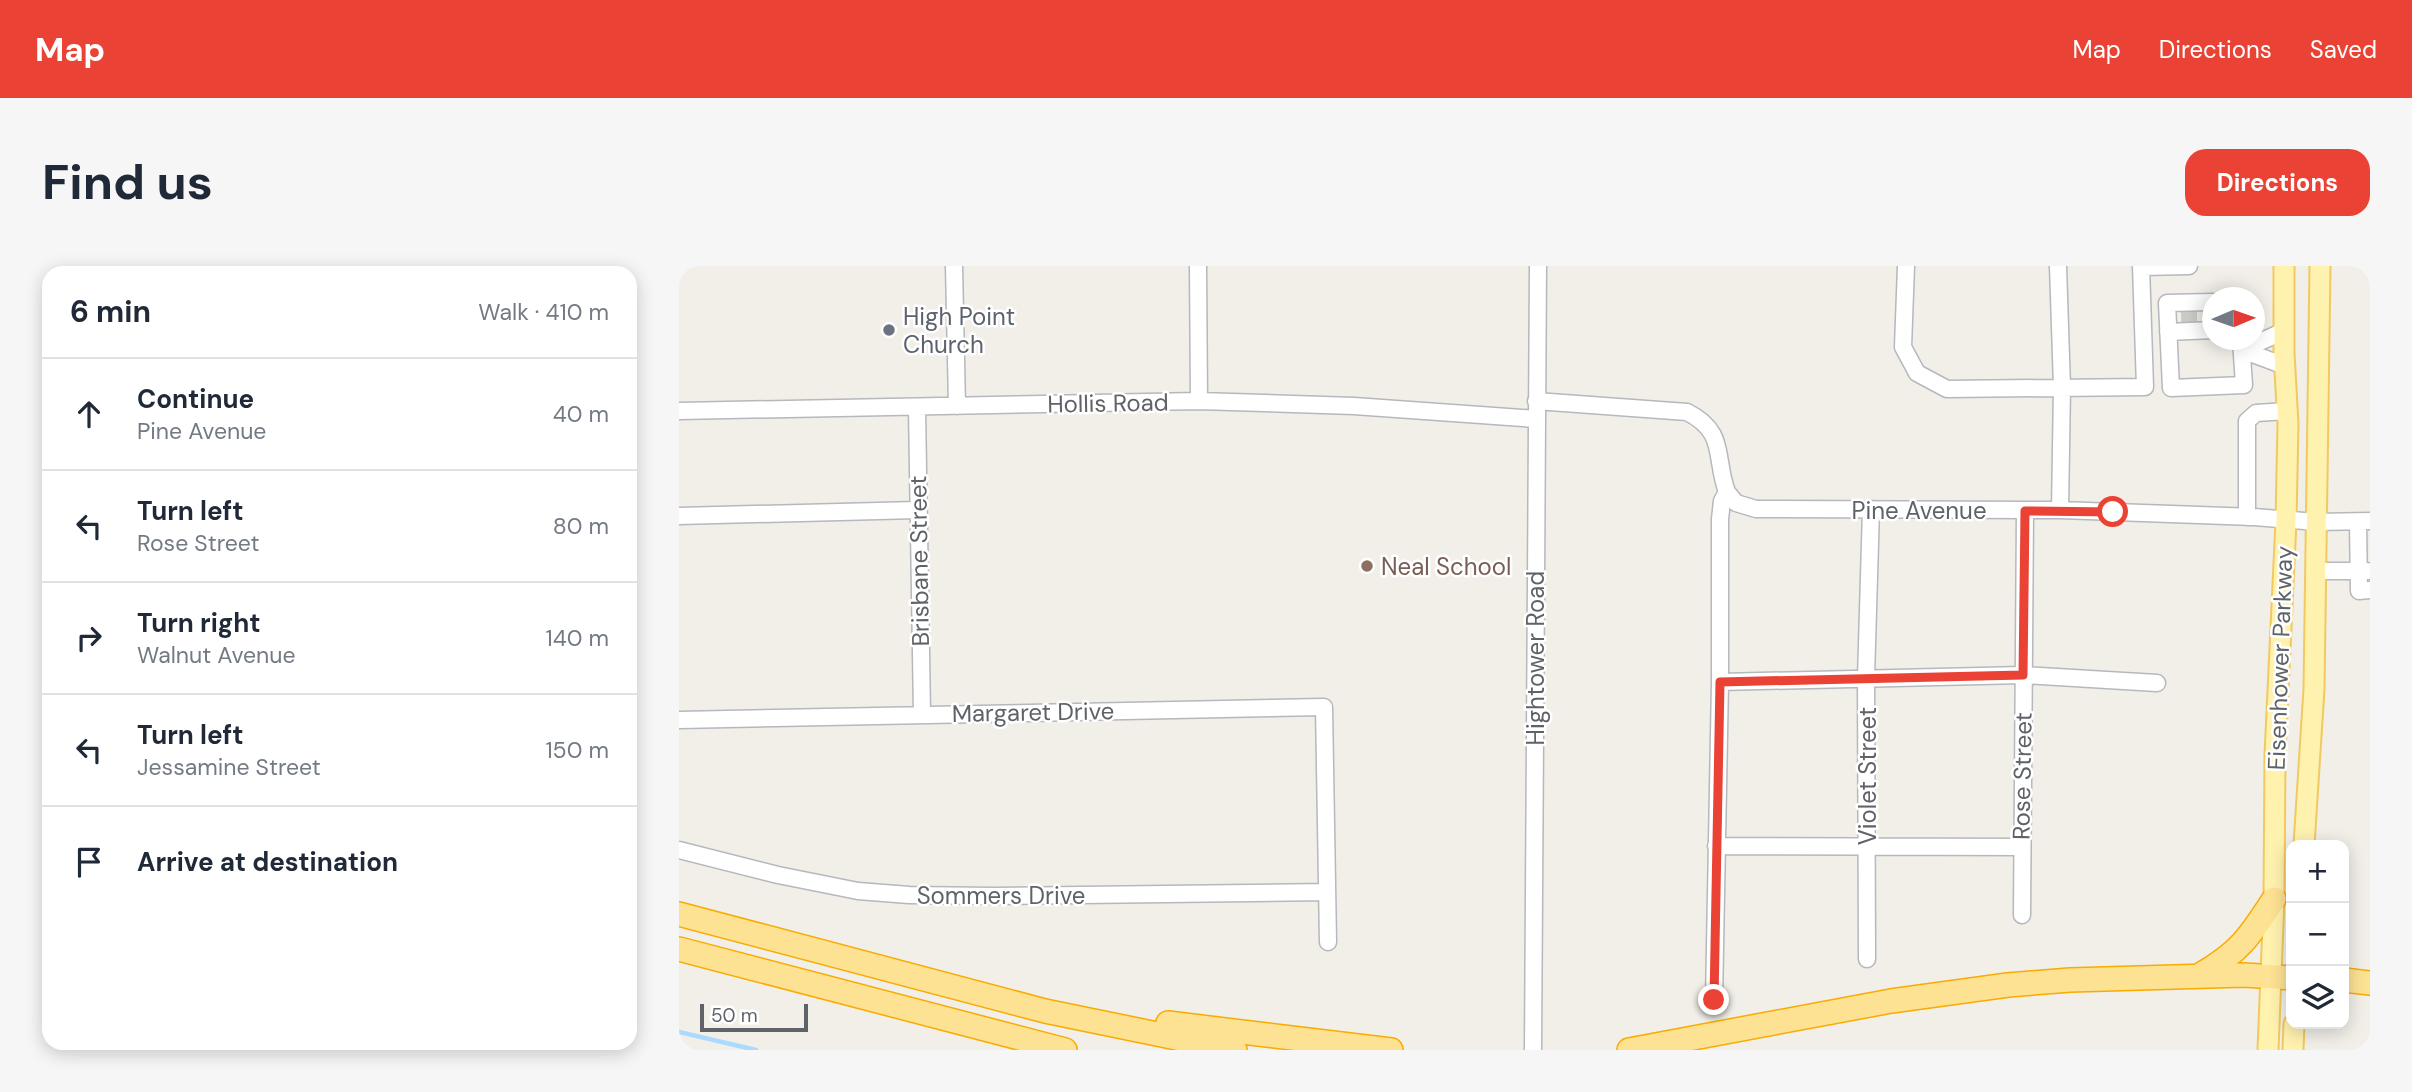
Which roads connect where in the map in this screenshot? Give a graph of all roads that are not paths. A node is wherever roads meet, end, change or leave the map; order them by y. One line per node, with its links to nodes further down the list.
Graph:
1 (954, 266): 22 (street)
2 (1198, 266): 20 (street)
3 (1538, 266): 21 (street, Hightower Road)
4 (1906, 266): 19 (street)
5 (2058, 266): 19 (street)
6 (2189, 266): 9 (street)
7 (2284, 266): 13 (main road, Eisenhower Parkway)
8 (2320, 266): 35 (main road, Eisenhower Parkway)
9 (2141, 267): 19 (street)
10 (2189, 316): 11 (street); 12 (street); 14 (street); 14 (street)
11 (2202, 316)
12 (2202, 316)
13 (2284, 331): 15 (street); 18 (main road, Eisenhower Parkway)
14 (2168, 332): 16 (street)
15 (2265, 337)
16 (2241, 350)
17 (2251, 350): 18 (street)
18 (2285, 366): 25 (main road, Eisenhower Parkway)
19 (2061, 387): 30 (street)
20 (1199, 401): 22 (street, Hollis Road); 26 (street, Hollis Road)
21 (1536, 401): 26 (street, Hightower Road); 27 (street)
22 (957, 406): 23 (street, Hollis Road)
23 (917, 408): 24 (street, Hollis Road); 29 (street, Brisbane Street)
24 (679, 411)
25 (2287, 411): 33 (street); 34 (main road, Eisenhower Parkway)
26 (1536, 419): 66 (street, Hightower Road)
27 (1727, 492): 28 (street, Pine Avenue); 42 (street)
28 (1871, 509): 31 (street, Pine Avenue); 41 (street, Violet Street)
29 (918, 510): 32 (street); 44 (street, Brisbane Street)
30 (2060, 510): 31 (street, Pine Avenue); 33 (street, Pine Avenue)
31 (2025, 511): 40 (street, Rose Street)
32 (679, 516)
33 (2247, 517): 34 (street, Pine Avenue)
34 (2286, 521): 35 (street, Pine Avenue); 52 (main road, Eisenhower Parkway)
35 (2316, 522): 36 (street, Pine Avenue); 37 (main road, Eisenhower Parkway)
36 (2363, 537): 38 (street)
37 (2315, 571): 38 (street); 46 (main road, Eisenhower Parkway)
38 (2363, 571): 39 (street)
39 (2370, 590)
40 (2023, 675): 41 (street); 43 (street); 49 (street, Rose Street)
41 (1866, 678): 42 (street); 48 (street, Violet Street)
42 (1720, 682): 47 (street)
43 (2157, 683)
44 (922, 714): 45 (street, Margaret Drive); 51 (street, Margaret Drive)
45 (679, 720)
46 (2304, 840)
47 (1716, 846): 48 (street); 60 (street)
48 (1867, 847): 49 (street); 57 (street, Violet Street)
49 (2021, 847): 54 (street, Rose Street)
50 (679, 850): 51 (street, Sommers Drive)
51 (1327, 892): 55 (street)
52 (2274, 899): 58 (highway); 59 (main road, Eisenhower Parkway)
53 (679, 914): 61 (highway)
54 (2022, 915)
55 (1328, 942)
56 (679, 949): 63 (highway)
57 (1867, 958)
58 (2196, 977): 59 (highway); 67 (highway)
59 (2281, 977): 62 (main road, Eisenhower Parkway)
60 (1714, 1000)
61 (1045, 1011): 64 (highway); 65 (highway)
62 (2268, 1041)
63 (1065, 1050)
64 (1235, 1050)
65 (1391, 1050)
66 (1533, 1050)
67 (1629, 1050)

